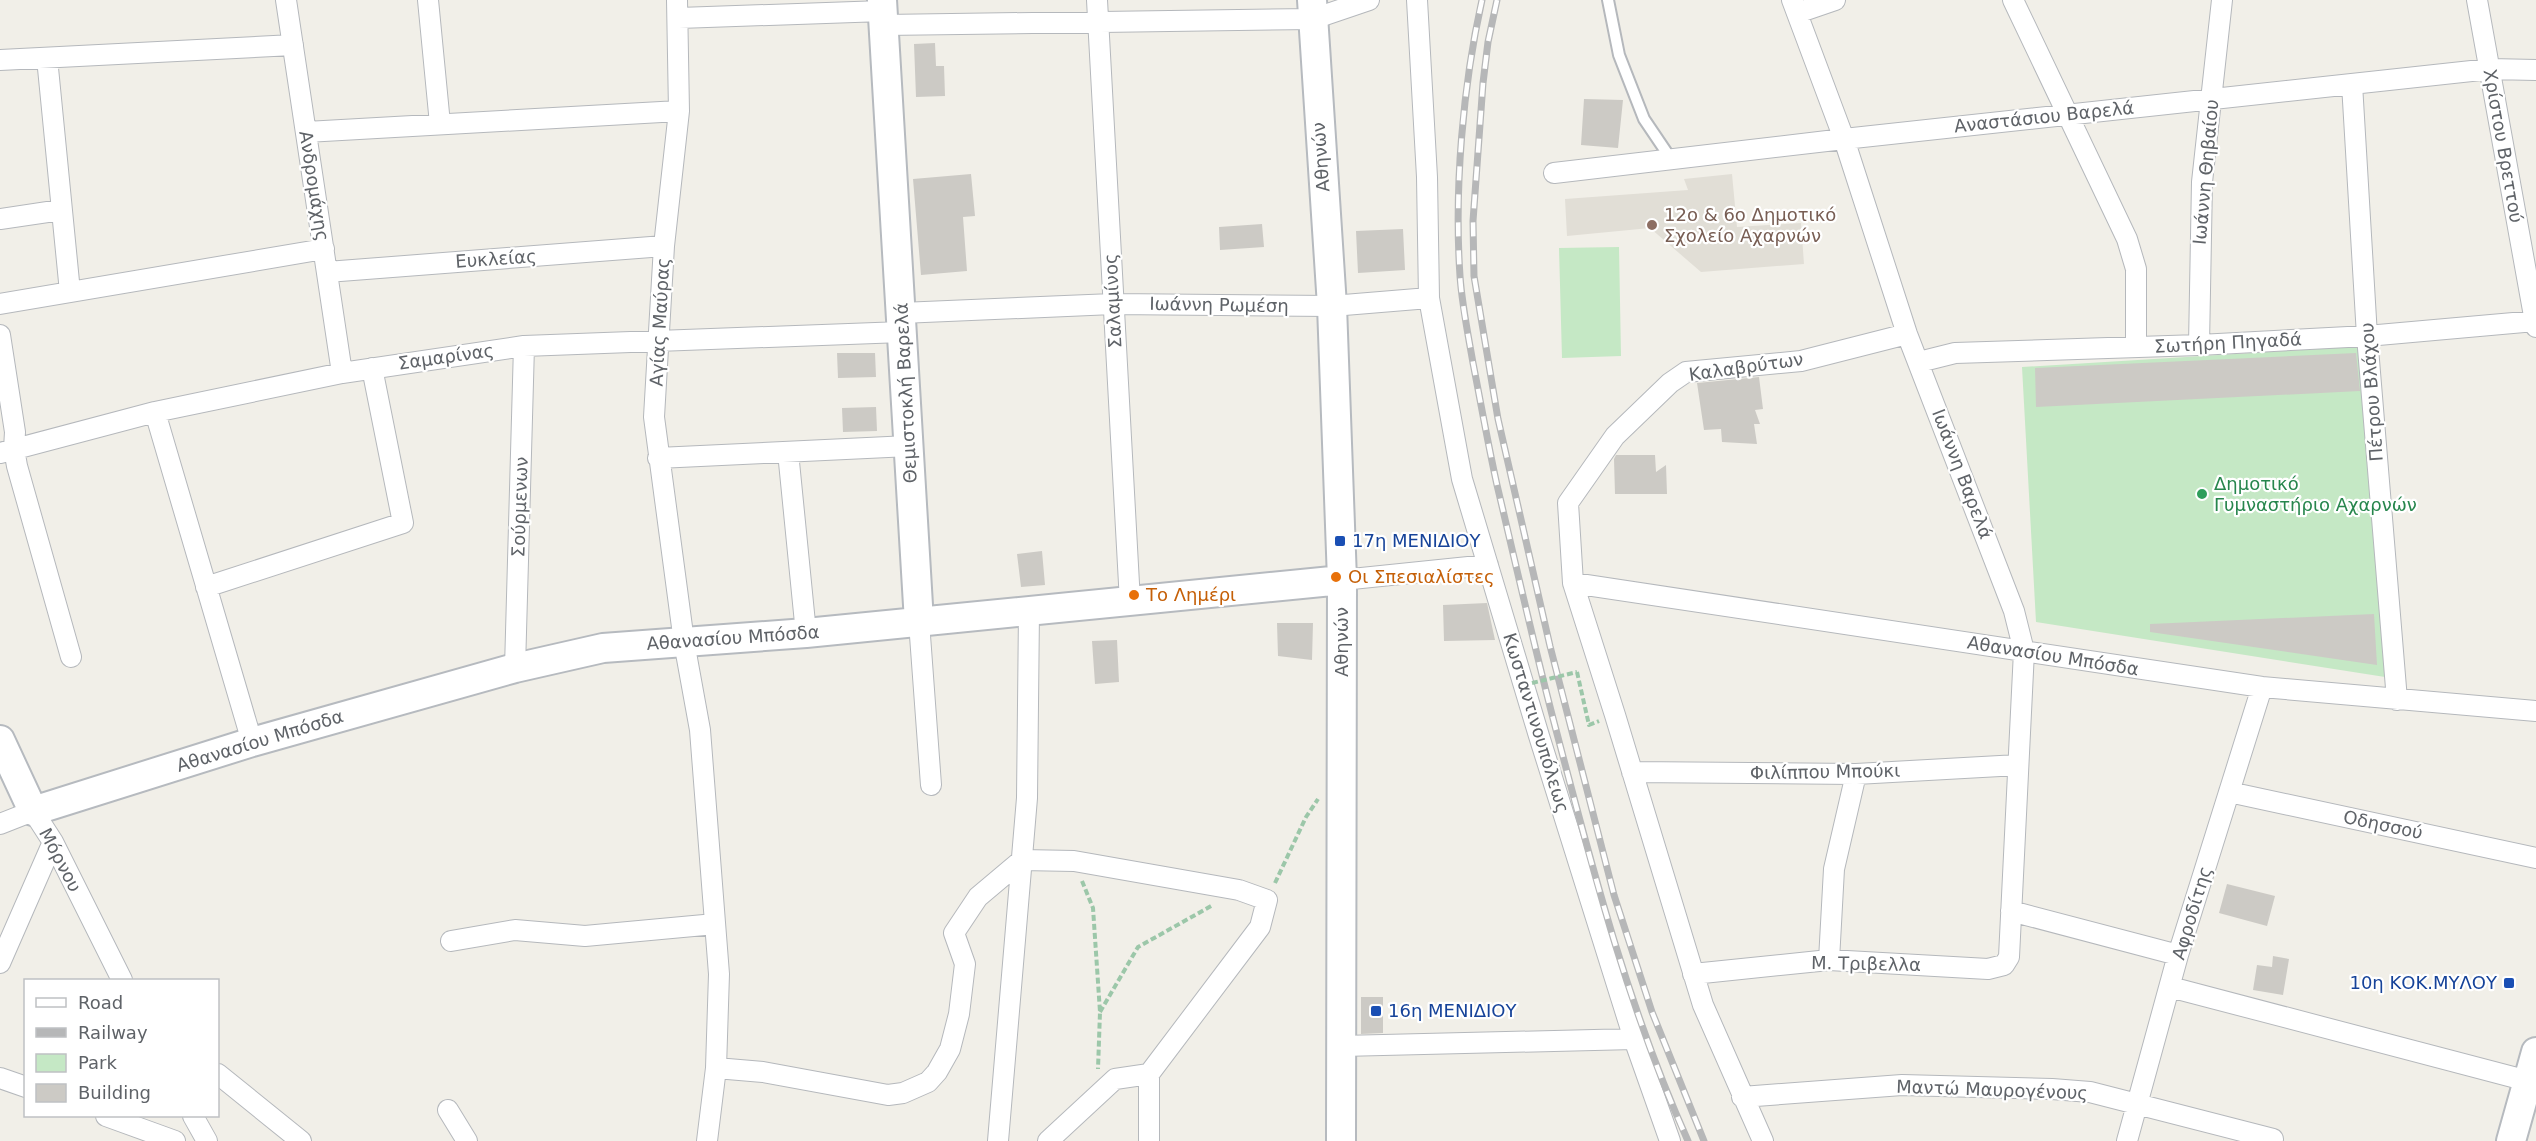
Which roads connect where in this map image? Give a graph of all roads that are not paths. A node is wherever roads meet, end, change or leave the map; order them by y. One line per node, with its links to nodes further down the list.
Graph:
1 (286, 0): 16 (street, Ανδρομάχης)
2 (428, 0): 25 (street)
3 (1097, 0): 15 (street, Σαλαμίνος)
4 (1369, 0): 13 (street)
5 (1417, 0): 36 (street, Κωσταντινουπόλεως)
6 (1608, 0): 28 (lane)
7 (1834, 0): 11 (street)
8 (2013, 0): 24 (street)
9 (2222, 0): 22 (street, Ιωάννη Θηβαίου)
10 (2477, 0): 19 (street, Χρίστου Βρεττού)
11 (1794, 6): 27 (street, Ιωάννη Βαρελά)
12 (678, 9): 14 (street); 23 (street, Αγίας Μαύρας)
13 (1312, 10): 15 (street); 39 (street, Αθηνών)
14 (883, 12): 15 (street); 40 (street, Θεμιστοκλή Βαρελά)
15 (1098, 22): 38 (street, Σαλαμίνος)
16 (293, 45): 17 (street); 26 (street, Ανδρομάχης)
17 (46, 58): 18 (street); 30 (street)
18 (0, 60)
19 (2490, 69): 20 (street, Αναστάσιου Βαρελά); 21 (street, Αναστάσιου Βαρελά); 41 (street, Χρίστου Βρεττού)
20 (2536, 70)
21 (2352, 84): 22 (street, Αναστάσιου Βαρελά); 44 (street, Πέτρου Βλάχου)
22 (2211, 99): 24 (street, Αναστάσιου Βαρελά); 46 (street, Ιωάννη Θηβαίου)
23 (679, 111): 25 (street); 32 (street, Αγίας Μαύρας)
24 (2067, 115): 27 (street, Αναστάσιου Βαρελά); 48 (street)
25 (440, 124): 26 (street)
26 (306, 132): 33 (street, Ανδρομάχης)
27 (1844, 139): 28 (street, Αναστάσιου Βαρελά); 42 (street, Ιωάννη Βαρελά)
28 (1671, 159): 29 (street, Αναστάσιου Βαρελά)
29 (1554, 173)
30 (61, 210): 31 (street); 35 (street)
31 (0, 219)
32 (664, 246): 34 (street, Ευκλείας); 45 (street, Αγίας Μαύρας)
33 (324, 249): 34 (street, Ανδρομάχης); 35 (street)
34 (327, 272): 51 (street, Ανδρομάχης)
35 (70, 292): 37 (street)
36 (1429, 298): 39 (street, Ιωάννη Ρωμέση); 57 (street, Κωσταντινουπόλεως)
37 (0, 304)
38 (1113, 304): 39 (street, Ιωάννη Ρωμέση); 40 (street, Ιωάννη Ρωμέση); 61 (street, Σαλαμίνος)
39 (1332, 306): 58 (street, Αθηνών)
40 (901, 323): 45 (street, Σαμαρίνας); 53 (street, Θεμιστοκλή Βαρελά)
41 (2536, 323): 44 (street, Σωτήρη Πηγαδά)
42 (1907, 334): 49 (street, Ιωάννη Βαρελά); 59 (street, Καλαβρύτων)
43 (0, 335): 54 (street)
44 (2367, 336): 46 (street, Σωτήρη Πηγαδά); 70 (street, Πέτρου Βλάχου)
45 (657, 342): 47 (street, Σαμαρίνας); 56 (street, Αγίας Μαύρας)
46 (2199, 345): 48 (street, Σωτήρη Πηγαδά)
47 (524, 346): 50 (street, Σαμαρίνας); 68 (street, Σούρμενων)
48 (2136, 347): 49 (street, Σωτήρη Πηγαδά)
49 (1920, 362): 66 (street, Ιωάννη Βαρελά)
50 (372, 368): 51 (street, Σαμαρίνας); 60 (street)
51 (342, 373): 52 (street, Σαμαρίνας)
52 (155, 412): 54 (street, Σαμαρίνας); 60 (street)
53 (909, 446): 55 (street); 63 (street, Θεμιστοκλή Βαρελά)
54 (7, 451): 67 (street)
55 (788, 452): 56 (street); 64 (street)
56 (658, 458): 65 (street, Αγίας Μαύρας)
57 (1488, 565): 58 (street, Αθανασίου Μπόσδα); 94 (street, Κωσταντινουπόλεως)
58 (1342, 580): 61 (street, Αθανασίου Μπόσδα); 95 (street, Αθηνών)
59 (1573, 584): 66 (street, Αθανασίου Μπόσδα); 75 (street)
60 (206, 587): 73 (street)
61 (1130, 602): 62 (street, Αθανασίου Μπόσδα)
62 (1029, 611): 63 (street, Αθανασίου Μπόσδα); 83 (street)
63 (919, 622): 64 (street, Αθανασίου Μπόσδα); 77 (street, Θεμιστοκλή Βαρελά)
64 (806, 633): 65 (street, Αθανασίου Μπόσδα)
65 (684, 642): 68 (street, Αθανασίου Μπόσδα); 85 (street, Αγίας Μαύρας)
66 (2024, 651): 69 (street, Αθανασίου Μπόσδα); 74 (street, Ιωάννη Βαρελά)
67 (71, 657)
68 (515, 668): 73 (street, Αθανασίου Μπόσδα)
69 (2262, 687): 70 (street, Αθανασίου Μπόσδα); 78 (street, Αφροδίτης)
70 (2397, 700): 71 (street, Αθανασίου Μπόσδα)
71 (2536, 711)
72 (0, 740): 79 (street, Μόρνου)
73 (252, 742): 79 (street, Αθανασίου Μπόσδα)
74 (2018, 765): 76 (street, Φιλίππου Μπούκι); 84 (street, Ιωάννη Βαρελά)
75 (1632, 772): 76 (street, Φιλίππου Μπούκι); 91 (street)
76 (1857, 774): 88 (street)
77 (931, 785)
78 (2229, 792): 82 (street, Οδησσού); 87 (street, Αφροδίτης)
79 (33, 811): 80 (street, Αθανασίου Μπόσδα); 81 (street, Μόρνου)
80 (0, 824)
81 (53, 842): 89 (street); 92 (street, Μόρνου)
82 (2536, 858)
83 (1022, 861): 97 (street); 98 (street); 114 (street)
84 (2011, 911): 87 (street); 90 (street, Ιωάννη Βαρελά)
85 (715, 924): 86 (street); 97 (street, Αγίας Μαύρας)
86 (451, 940)
87 (2178, 955): 93 (street, Αφροδίτης)
88 (1829, 960): 90 (street, Μ. Τριβελλα); 91 (street, Μ. Τριβελλα)
89 (0, 963)
90 (2004, 965)
91 (1693, 974): 103 (street)
92 (121, 979)
93 (2170, 987): 101 (street); 104 (street, Αφροδίτης)
94 (1634, 1039): 95 (street); 118 (street, Κωσταντινουπόλεως)
95 (1342, 1046): 117 (street, Αθηνών)
96 (2536, 1052): 101 (street)
97 (716, 1068): 113 (street, Αγίας Μαύρας)
98 (1149, 1074): 115 (street); 116 (street)
99 (219, 1075): 111 (street)
100 (0, 1078): 102 (street)
101 (2528, 1081): 121 (street)
102 (24, 1086)
103 (1742, 1097): 104 (street, Μαντώ Μαυρογένους); 119 (street)
104 (2137, 1105): 108 (street, Μαντώ Μαυρογένους); 120 (street, Αφροδίτης)
105 (448, 1110): 112 (street)
106 (109, 1117): 109 (street)
107 (194, 1117): 110 (street)
108 (2273, 1139)
109 (175, 1141)
110 (207, 1141)
111 (300, 1141)
112 (467, 1141)
113 (707, 1141)
114 (998, 1141)
115 (1047, 1141)
116 (1149, 1141)
117 (1341, 1141)
118 (1670, 1141)
119 (1763, 1141)
120 (2127, 1141)
121 (2511, 1141)

